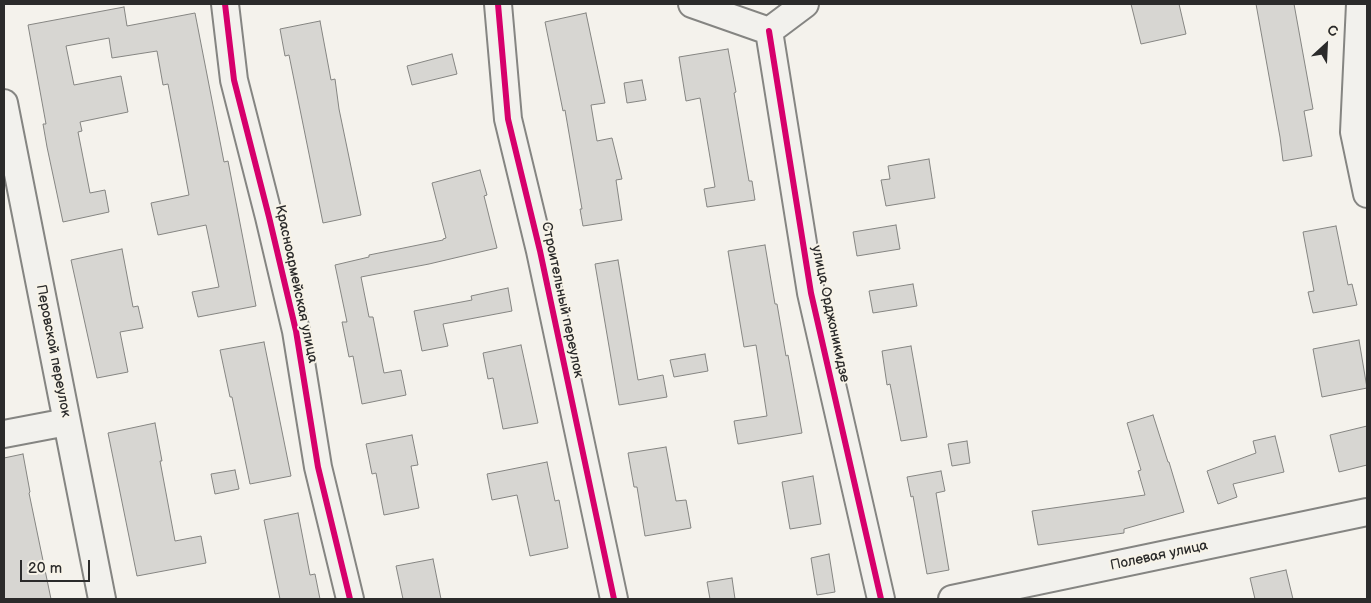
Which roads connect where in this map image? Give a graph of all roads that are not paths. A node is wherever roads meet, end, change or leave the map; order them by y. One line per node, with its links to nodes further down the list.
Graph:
1 (225, 4): 13 (street, Красноармейская улица)
2 (498, 4): 14 (street, Строительный переулок)
3 (692, 4): 6 (street)
4 (805, 4): 6 (street)
5 (1360, 4): 8 (street)
6 (769, 31): 15 (street, улица Орджоникидзе)
7 (4, 103): 9 (street, Перовской переулок)
8 (1367, 194)
9 (67, 422): 10 (street); 12 (street, Перовской переулок)
10 (4, 434)
11 (1367, 512): 16 (street, Полевая улица)
12 (102, 599)
13 (350, 599)
14 (614, 599)
15 (881, 599)
16 (952, 599)

